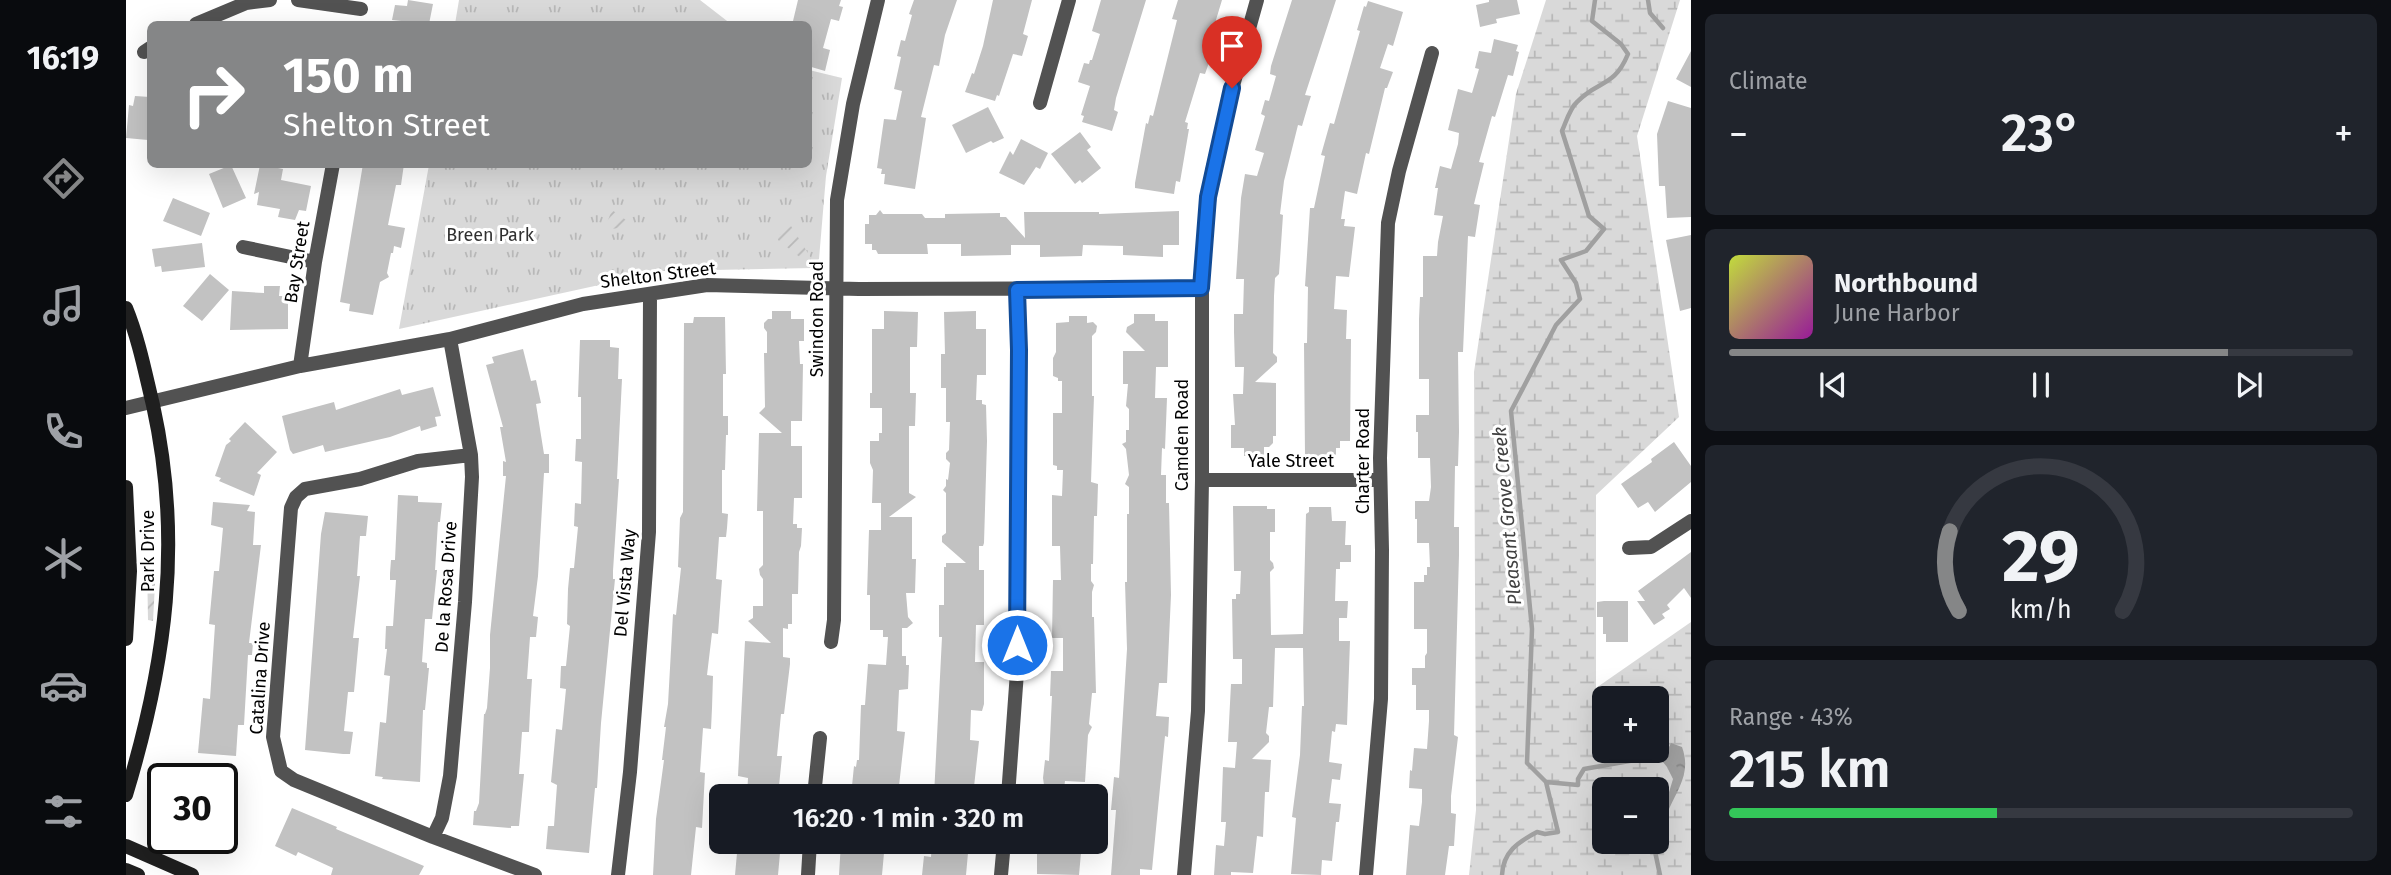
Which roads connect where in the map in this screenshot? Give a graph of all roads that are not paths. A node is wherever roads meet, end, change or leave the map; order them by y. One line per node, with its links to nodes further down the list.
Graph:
1 (270, 0): 7 (street)
2 (298, 0): 6 (street)
3 (878, 0): 14 (street, Swindon Road)
4 (1069, 0): 9 (street)
5 (1257, 0): 13 (street, Camden Road)
6 (362, 4)
7 (203, 21)
8 (1432, 53): 24 (street, Charter Road)
9 (1040, 103)
10 (332, 168): 12 (street, Bay Street)
11 (243, 247): 12 (street)
12 (315, 262): 19 (street, Bay Street)
13 (1201, 288): 15 (street, Shelton Street); 23 (street, Camden Road)
14 (837, 289): 15 (street, Shelton Street); 16 (street, Shelton Street); 29 (street, Swindon Road)
15 (1017, 290): 32 (street)
16 (650, 293): 18 (street, Shelton Street); 42 (street, Del Vista Way)
17 (126, 308): 20 (street, Park Drive)
18 (450, 339): 19 (street, Shelton Street); 22 (street, De la Rosa Drive)
19 (300, 366): 20 (street, Shelton Street)
20 (152, 402): 21 (street, Shelton Street); 33 (street, Park Drive)
21 (129, 407)
22 (471, 455): 34 (street, De la Rosa Drive); 34 (street, Catalina Drive)
23 (1202, 480): 24 (street, Yale Street); 45 (street, Camden Road)
24 (1380, 480): 46 (street, Charter Road)
25 (126, 487): 28 (street, Park Drive)
26 (1691, 521): 27 (street)
27 (1629, 548)
28 (126, 639)
29 (831, 642)
30 (820, 738): 31 (street)
31 (815, 784)
32 (1009, 784)
33 (126, 795)
34 (433, 837): 41 (street, Catalina Drive)
35 (126, 846): 40 (street)
36 (809, 854): 43 (street)
37 (1003, 854): 44 (street)
38 (126, 870): 39 (street)
39 (138, 875)
40 (192, 875)
41 (535, 875)
42 (618, 875)
43 (808, 875)
44 (1001, 875)
45 (1184, 875)
46 (1366, 875)

